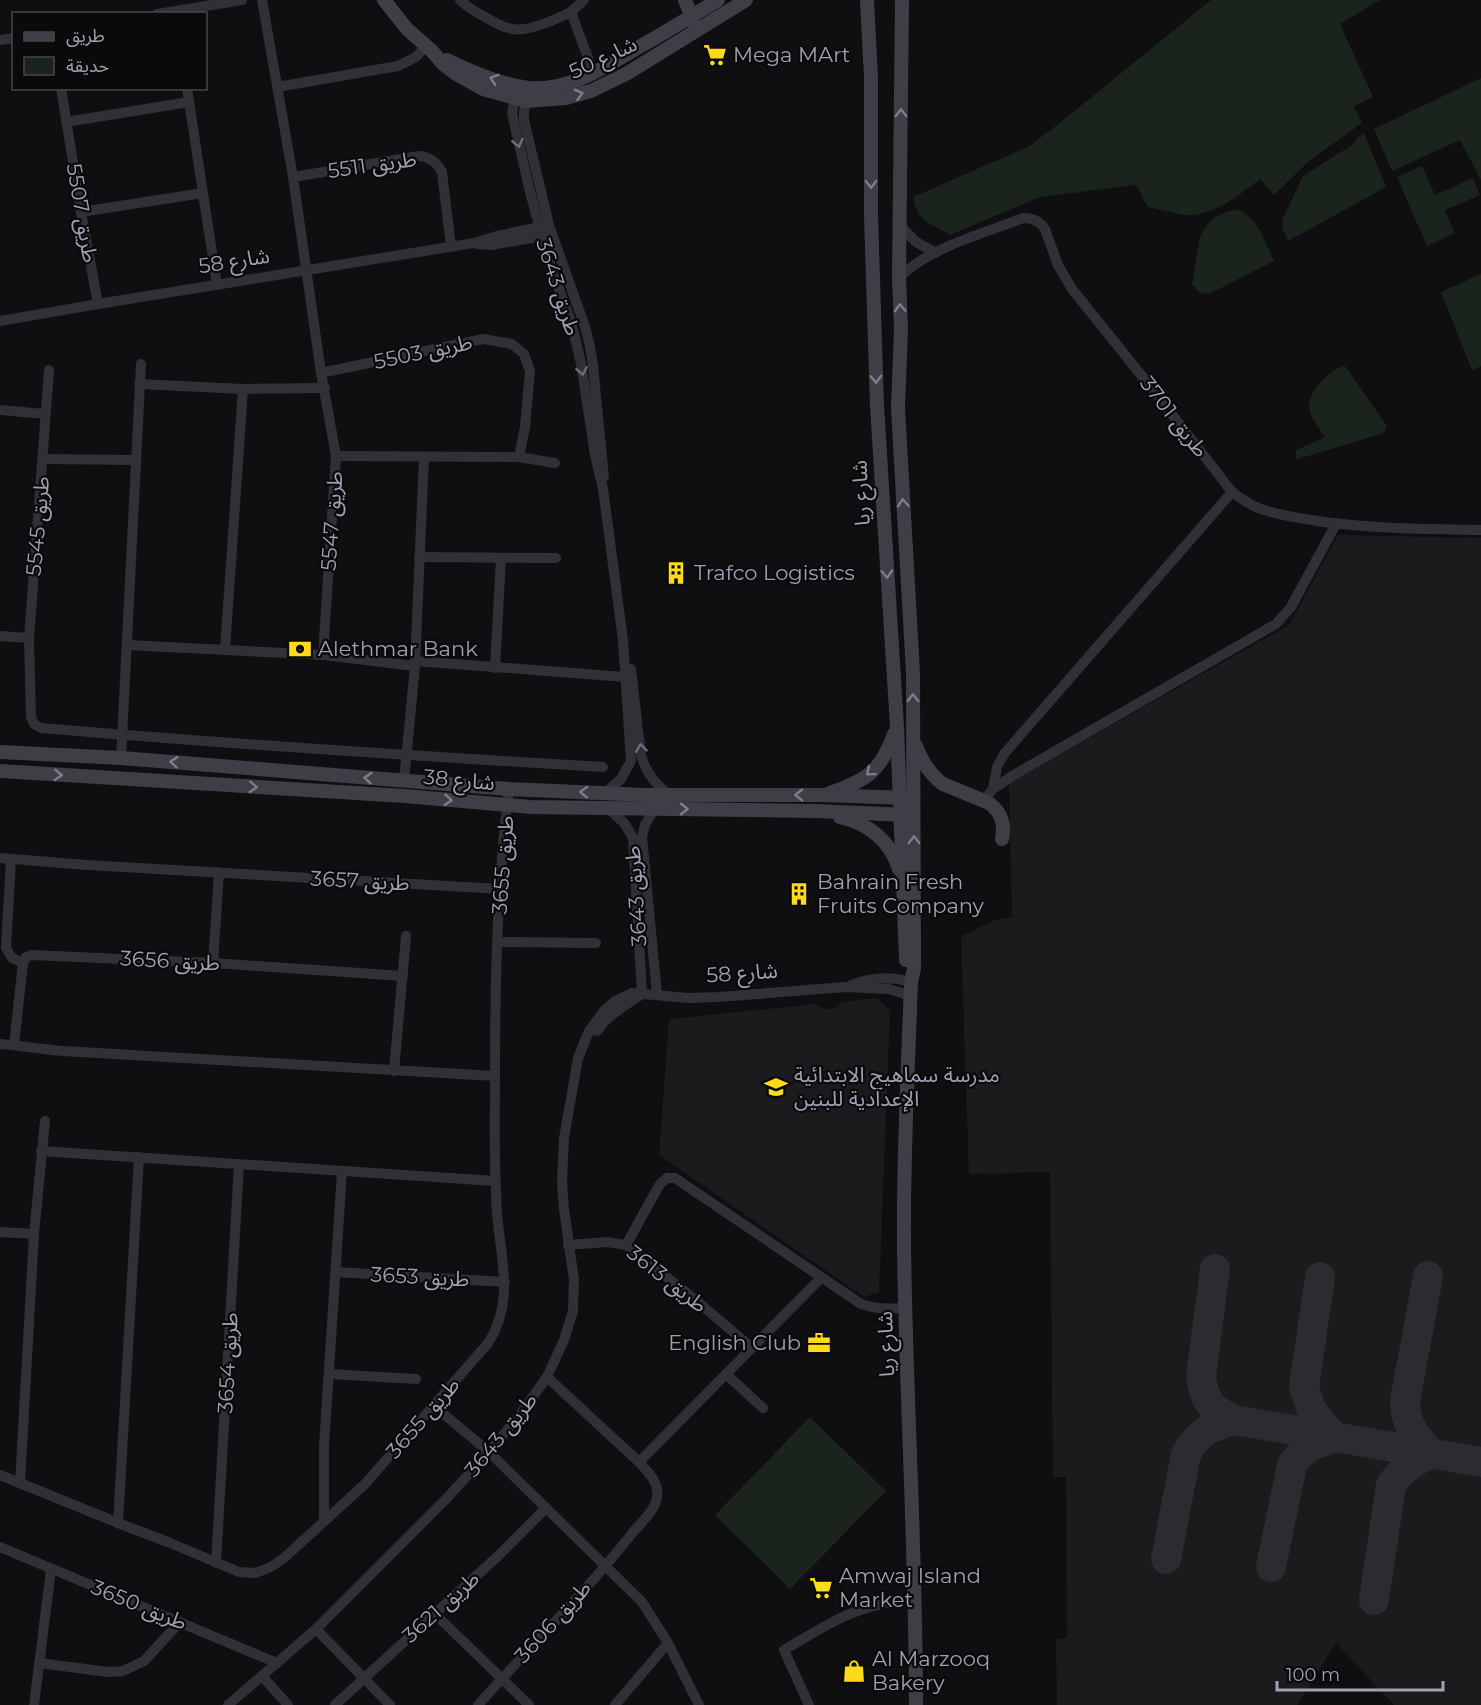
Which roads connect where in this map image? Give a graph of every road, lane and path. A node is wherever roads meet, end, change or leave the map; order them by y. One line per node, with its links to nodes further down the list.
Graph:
1 (242, 0): 11 (street)
2 (262, 0): 19 (street)
3 (384, 0): 16 (main road)
4 (460, 0): 12 (street)
5 (584, 0): 12 (street)
6 (685, 0): 13 (main road)
7 (718, 0): 13 (main road, شارع 50)
8 (747, 0): 14 (main road, شارع 50)
9 (867, 0): 67 (main road, شارع ريا, one-way to 67)
10 (902, 0): 28 (main road, شارع ريا, one-way to 10)
11 (175, 12)
12 (571, 12): 18 (street, شارع 50)
13 (692, 16): 14 (main road); 15 (main road, شارع 50)
14 (697, 31): 17 (main road, شارع 50)
15 (658, 36): 17 (main road); 18 (main road, شارع 50)
16 (429, 49): 19 (street); 22 (main road, شارع 50)
17 (666, 50): 22 (main road, شارع 50, one-way to 17)
18 (594, 74): 22 (main road, شارع 50)
19 (277, 87): 25 (street)
20 (61, 90): 24 (street, طريق 5507)
21 (187, 90): 23 (street)
22 (522, 93): 29 (street, طريق 3643)
23 (189, 102): 24 (street); 26 (street)
24 (66, 122): 27 (street, طريق 5507)
25 (293, 177): 30 (street, طريق 5511); 32 (street)
26 (204, 193): 27 (street); 34 (street)
27 (81, 212): 35 (street, طريق 5507)
28 (899, 224): 31 (street); 33 (main road, شارع ريا)
29 (546, 231): 30 (street, شارع 58); 59 (street, طريق 3643)
30 (451, 247): 32 (street, شارع 58)
31 (936, 253): 33 (street, طريق 3701); 51 (street, طريق 3701)
32 (308, 270): 34 (street, شارع 58); 39 (street, طريق 5547)
33 (899, 278): 69 (main road, شارع ريا, one-way to 33)
34 (218, 285): 35 (street, شارع 58)
35 (98, 304): 36 (street, شارع 58)
36 (1, 318)
37 (141, 364): 40 (street)
38 (49, 370): 44 (street, طريق 5545)
39 (321, 373): 41 (street, طريق 5547); 47 (street, طريق 5503)
40 (139, 384): 42 (street); 49 (street)
41 (325, 388): 42 (street); 45 (street, طريق 5547)
42 (243, 389): 61 (street)
43 (0, 410): 44 (street)
44 (45, 414): 48 (street, طريق 5545)
45 (336, 456): 46 (street); 62 (street, طريق 5547)
46 (424, 457): 47 (street); 54 (street)
47 (519, 457): 50 (street)
48 (43, 459): 49 (street); 58 (street, طريق 5545)
49 (135, 460): 60 (street)
50 (555, 463)
51 (1232, 492): 52 (street, طريق 3701); 80 (street)
52 (1336, 524): 53 (street, طريق 3701); 80 (street)
53 (1481, 530)
54 (419, 556): 55 (street); 63 (street)
55 (501, 558): 56 (street); 64 (street)
56 (556, 558)
57 (0, 636): 58 (street)
58 (29, 638): 66 (street, طريق 5545)
59 (623, 640): 65 (street, طريق 3643); 78 (street, طريق 3643, one-way to 59)
60 (128, 645): 61 (street); 68 (street)
61 (225, 650): 62 (street)
62 (324, 655): 63 (street)
63 (415, 663): 64 (street); 71 (street)
64 (495, 668): 65 (street)
65 (625, 677): 77 (street, طريق 3643)
66 (34, 724): 68 (street, شارع 38)
67 (897, 727): 79 (main road, one-way to 79); 81 (main road, شارع ريا)
68 (122, 735): 71 (street, شارع 38); 72 (street)
69 (913, 738): 80 (main road); 81 (main road, شارع ريا)
70 (0, 752): 72 (main road, شارع 38)
71 (406, 756): 73 (street, شارع 38); 75 (street)
72 (121, 758): 75 (main road, شارع 38, one-way to 72)
73 (603, 767)
74 (0, 771): 82 (main road, شارع 38, one-way to 82)
75 (404, 781): 76 (main road, شارع 38)
76 (509, 789): 77 (main road, شارع 38, one-way to 76); 82 (street, طريق 3655)
77 (605, 793): 78 (main road, شارع 38)
78 (670, 795): 79 (main road, شارع 38, one-way to 78)
79 (822, 795): 81 (main road, شارع 38)
80 (988, 795): 88 (main road)
81 (907, 797): 86 (main road, شارع ريا); 87 (main road, شارع ريا)
82 (507, 805): 83 (main road, شارع 38); 92 (street, طريق 3655)
83 (608, 808): 84 (main road, شارع 38); 100 (street, طريق 3643)
84 (655, 808): 85 (main road, شارع 38, one-way to 85); 101 (street, طريق 3643)
85 (815, 811): 86 (main road, شارع 38); 91 (main road)
86 (900, 815): 87 (main road, شارع 38); 91 (main road, شارع ريا)
87 (914, 816): 99 (main road, شارع ريا, one-way to 87)
88 (1002, 839)
89 (5, 858): 90 (street, طريق 3657); 96 (street)
90 (219, 872): 92 (street, طريق 3657); 97 (street)
91 (903, 883): 99 (main road, شارع ريا)
92 (500, 889): 94 (street, طريق 3655)
93 (406, 936): 98 (street)
94 (497, 942): 95 (street, طريق 3655); 105 (street, طريق 3655)
95 (596, 943)
96 (23, 963): 97 (street, طريق 3656); 103 (street)
97 (213, 963): 98 (street, طريق 3656)
98 (403, 976): 104 (street)
99 (911, 989): 101 (street, شارع 58); 119 (main road, شارع ريا)
100 (642, 994): 101 (street, شارع 58); 114 (street, طريق 3643)
101 (657, 994)
102 (0, 1044): 103 (street)
103 (14, 1045): 104 (street)
104 (394, 1071): 105 (street)
105 (495, 1076): 111 (street, طريق 3655)
106 (45, 1121): 107 (street)
107 (41, 1151): 108 (street); 113 (street)
108 (139, 1157): 109 (street); 133 (street)
109 (240, 1164): 110 (street); 135 (street, طريق 3654)
110 (342, 1171): 111 (street); 116 (street)
111 (495, 1181): 118 (street, طريق 3655)
112 (0, 1232): 113 (street)
113 (34, 1234): 130 (street)
114 (568, 1245): 115 (street, طريق 3613); 123 (street, طريق 3643)
115 (626, 1245): 117 (street); 120 (street, طريق 3613)
116 (336, 1272): 118 (street, طريق 3653); 121 (street)
117 (821, 1278): 119 (street); 120 (street)
118 (505, 1282): 125 (street, طريق 3655)
119 (906, 1307): 138 (main road, شارع ريا)
120 (752, 1348): 122 (street)
121 (330, 1374): 124 (street); 132 (street)
122 (726, 1374): 126 (street); 128 (street)
123 (547, 1377): 127 (street, طريق 3643); 128 (street)
124 (416, 1378)
125 (433, 1405): 127 (street); 132 (street, طريق 3655)
126 (762, 1408)
127 (489, 1452): 131 (street); 141 (street, طريق 3643)
128 (639, 1462): 136 (street)
129 (0, 1474): 130 (street, طريق 3655)
130 (20, 1483): 133 (street, طريق 3655)
131 (546, 1508): 136 (street); 139 (street, طريق 3621)
132 (324, 1521): 135 (street, طريق 3655)
133 (118, 1523): 135 (street, طريق 3655)
134 (0, 1547): 137 (street, طريق 3650)
135 (216, 1563)
136 (605, 1566): 142 (street); 147 (street, طريق 3606)
137 (51, 1569): 140 (street, طريق 3650); 143 (street)
138 (915, 1600): 157 (street); 158 (main road, شارع ريا)
139 (434, 1613): 146 (street, طريق 3621); 147 (street, طريق 3606)
140 (180, 1622): 143 (street); 144 (street, طريق 3650)
141 (316, 1629): 144 (street, طريق 3643); 146 (street)
142 (668, 1643): 155 (street); 156 (street)
143 (39, 1663): 148 (street)
144 (277, 1663): 145 (street, طريق 3643)
145 (262, 1676): 149 (street, طريق 3643); 150 (street)
146 (364, 1677): 151 (street, طريق 3621); 152 (street)
147 (502, 1678): 153 (street, طريق 3606); 154 (street, طريق 3606)
148 (34, 1705)
149 (228, 1705)
150 (288, 1705)
151 (335, 1705)
152 (390, 1705)
153 (478, 1705)
154 (530, 1705)
155 (615, 1705)
156 (699, 1705)
157 (808, 1705)
158 (916, 1705)

